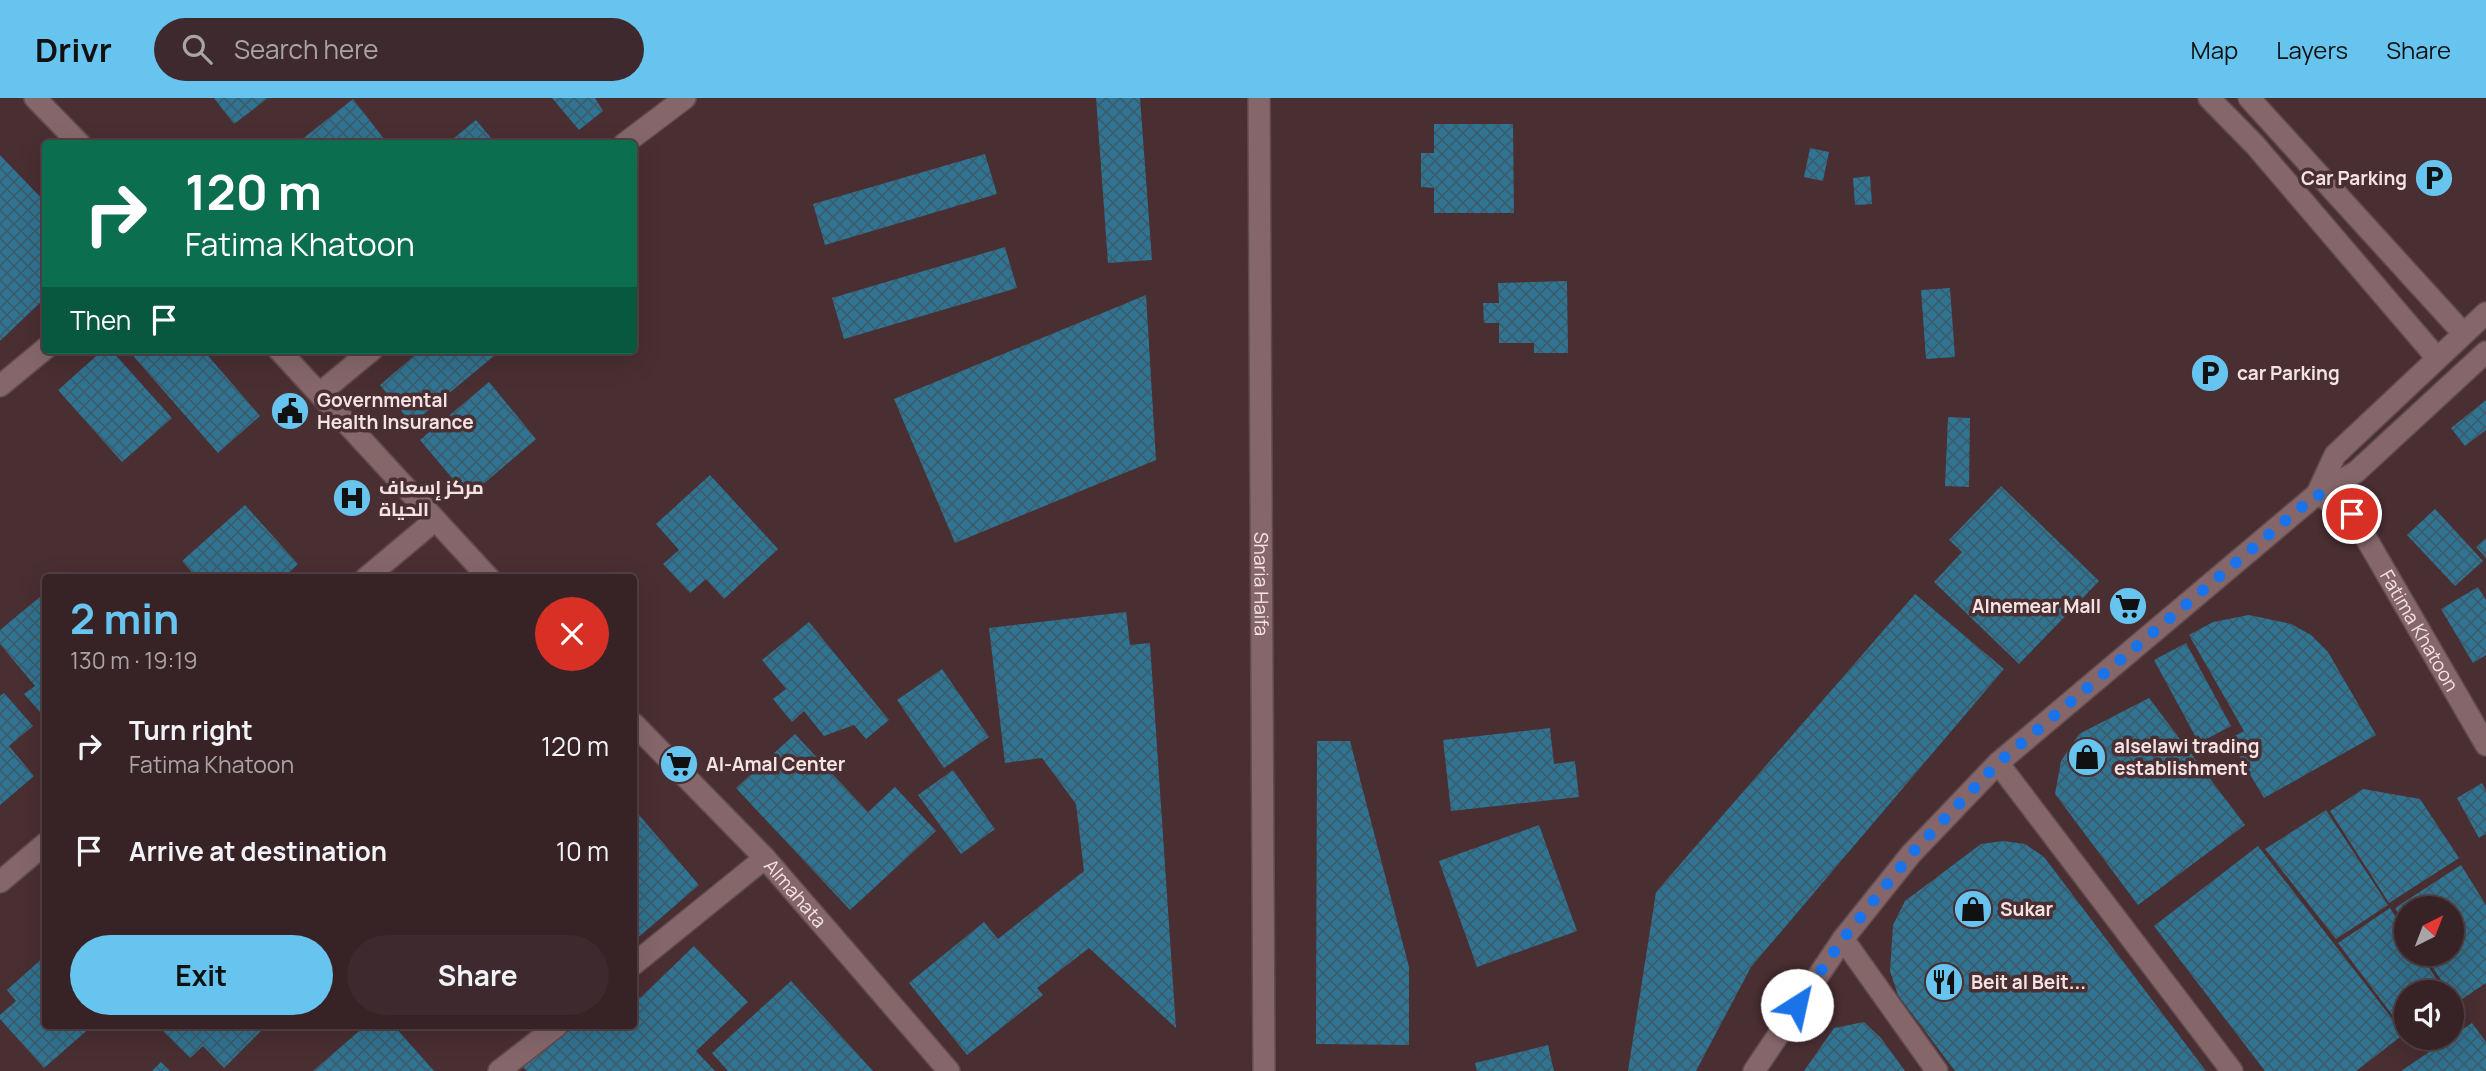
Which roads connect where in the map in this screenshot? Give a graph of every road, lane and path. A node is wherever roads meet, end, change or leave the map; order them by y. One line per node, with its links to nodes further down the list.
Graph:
1 (35, 98): 6 (street)
2 (685, 98): 7 (street)
3 (1259, 98): 32 (street, Sharia Haifa)
4 (2209, 98): 14 (street)
5 (2249, 98): 9 (street)
6 (76, 140)
7 (629, 140)
8 (2486, 313): 9 (street)
9 (2463, 333): 14 (street)
10 (42, 351): 15 (street)
11 (2486, 352): 17 (street)
12 (283, 354): 16 (street)
13 (367, 354): 16 (street)
14 (2437, 358): 17 (street)
15 (0, 386)
16 (320, 393): 18 (street)
17 (2317, 494): 22 (street, Fatima Khatoon); 23 (street)
18 (434, 521): 19 (street); 20 (street)
19 (371, 574)
20 (485, 574)
21 (637, 727): 25 (street, Almahata)
22 (2486, 745)
23 (1998, 763): 27 (street); 35 (street)
24 (42, 846): 26 (street)
25 (765, 858): 28 (street); 31 (street, Almahata)
26 (0, 882)
27 (1843, 939): 33 (street); 34 (street)
28 (637, 962)
29 (552, 1029): 30 (street)
30 (499, 1071)
31 (949, 1071)
32 (1264, 1071)
33 (1754, 1071)
34 (1937, 1071)
35 (2232, 1071)

